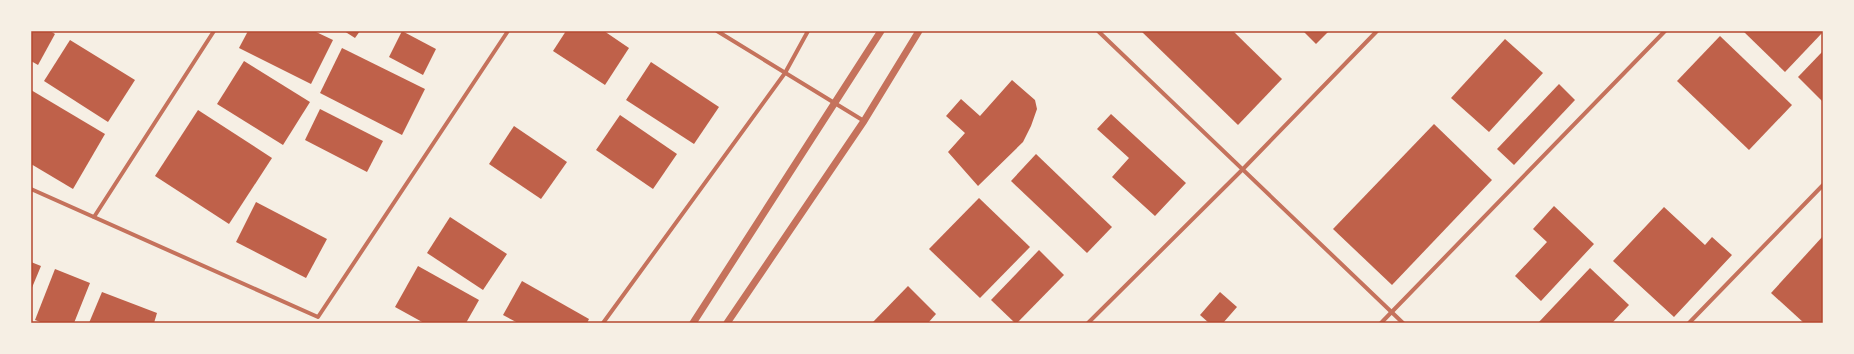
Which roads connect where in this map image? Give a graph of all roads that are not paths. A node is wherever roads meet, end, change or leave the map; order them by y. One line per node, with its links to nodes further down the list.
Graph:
1 (214, 31): 16 (street)
2 (508, 31): 16 (street)
3 (716, 31): 10 (street)
4 (808, 31): 10 (street)
5 (882, 31): 11 (street)
6 (919, 31): 12 (street)
7 (1098, 31): 13 (street)
8 (1377, 31): 13 (street)
9 (1665, 31): 17 (street)
10 (784, 73): 11 (street); 18 (street)
11 (836, 103): 12 (street); 19 (street)
12 (864, 121): 20 (street)
13 (1243, 170): 17 (street); 21 (street)
14 (1823, 185): 24 (street)
15 (31, 189): 16 (street)
16 (94, 217)
17 (1392, 312): 22 (street); 23 (street)
18 (603, 323)
19 (692, 323)
20 (727, 323)
21 (1088, 323)
22 (1381, 323)
23 (1404, 323)
24 (1689, 323)

